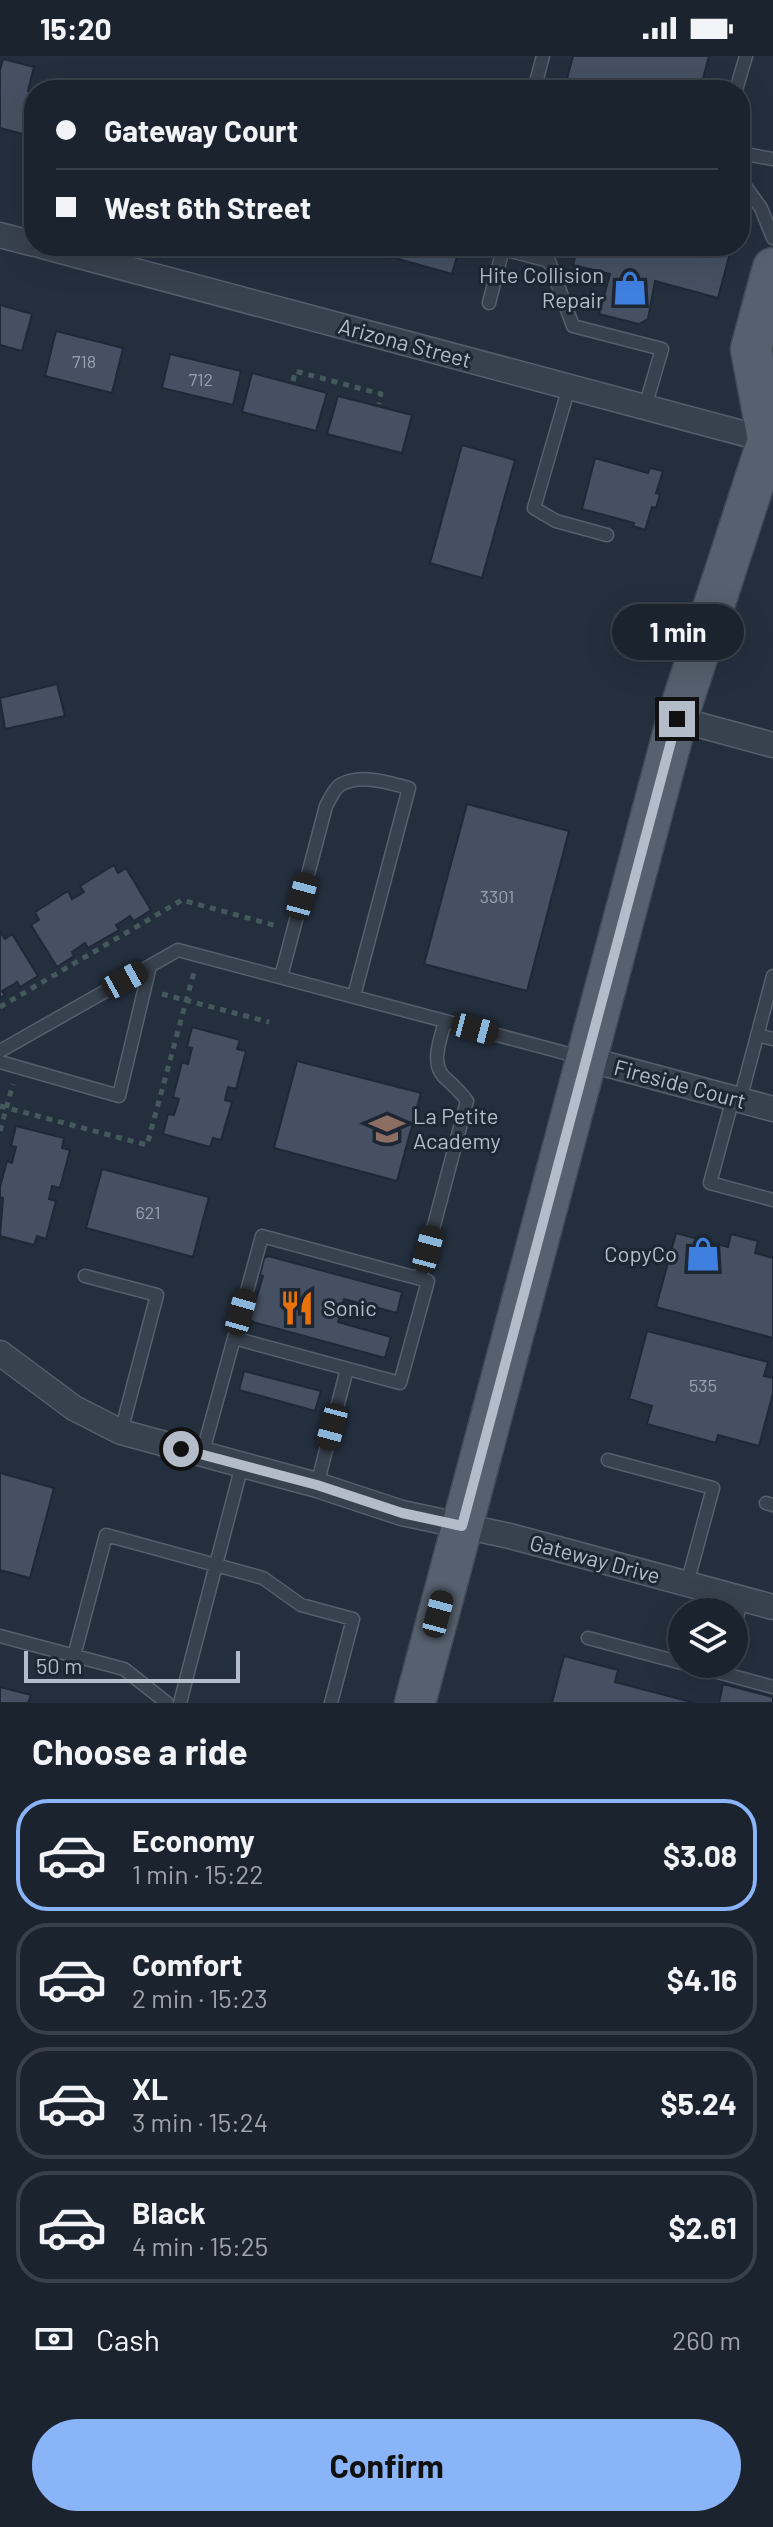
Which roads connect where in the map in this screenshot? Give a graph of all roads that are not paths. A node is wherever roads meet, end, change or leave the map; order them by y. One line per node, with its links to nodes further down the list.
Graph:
1 (543, 56): 3 (lane)
2 (746, 56): 4 (lane)
3 (537, 80)
4 (739, 80)
5 (750, 155): 6 (lane)
6 (773, 159)
7 (750, 193): 9 (lane)
8 (0, 235): 10 (street)
9 (773, 238)
10 (24, 241)
11 (79, 256): 16 (street, Arizona Street)
12 (501, 256): 15 (lane)
13 (530, 256): 17 (lane)
14 (773, 268): 18 (main road)
15 (489, 303)
16 (569, 387): 17 (street, Arizona Street); 19 (lane)
17 (645, 407): 18 (street, Arizona Street)
18 (772, 439): 20 (main road)
19 (607, 535)
20 (677, 719): 21 (street); 30 (main road)
21 (773, 745)
22 (150, 966): 24 (lane); 29 (lane); 31 (lane)
23 (773, 976): 27 (lane)
24 (281, 977): 25 (lane); 25 (lane)
25 (354, 996): 26 (lane)
26 (445, 1021): 30 (lane); 36 (lane)
27 (757, 1035): 28 (lane); 32 (lane)
28 (773, 1039)
29 (0, 1051)
30 (587, 1059): 32 (street, Fireside Court); 45 (main road)
31 (0, 1062)
32 (736, 1099): 33 (street, Fireside Court); 34 (lane)
33 (773, 1109)
34 (773, 1200)
35 (85, 1276): 40 (lane)
36 (420, 1278): 37 (lane); 39 (lane)
37 (234, 1338): 39 (lane); 41 (lane)
38 (0, 1353): 40 (street, Gateway Drive)
39 (347, 1369): 44 (lane)
40 (121, 1432): 41 (street, Gateway Drive)
41 (202, 1455): 43 (street, Gateway Drive)
42 (608, 1460): 47 (lane)
43 (242, 1465): 44 (street, Gateway Drive); 46 (lane)
44 (317, 1485): 45 (street, Gateway Drive)
45 (462, 1526): 47 (street, Gateway Drive); 60 (main road)
46 (216, 1565): 53 (lane); 58 (lane); 59 (lane)
47 (687, 1584): 48 (street, Gateway Drive)
48 (738, 1598)
49 (748, 1601): 50 (street, Gateway Drive)
50 (773, 1607)
51 (0, 1636): 53 (lane)
52 (588, 1638): 54 (lane)
53 (74, 1656): 57 (lane)
54 (668, 1659)
55 (748, 1678): 56 (lane)
56 (773, 1687)
57 (167, 1703)
58 (180, 1703)
59 (331, 1703)
60 (415, 1703)

